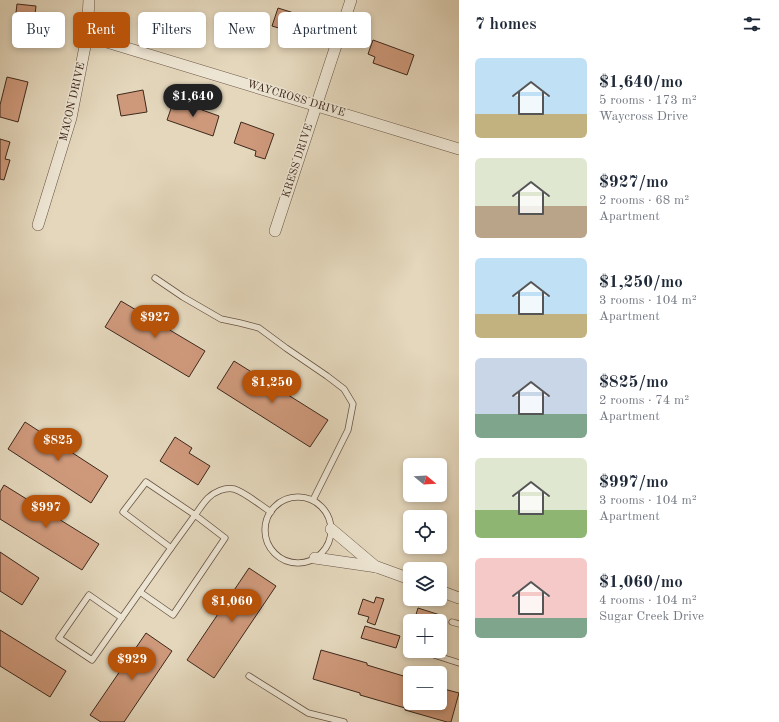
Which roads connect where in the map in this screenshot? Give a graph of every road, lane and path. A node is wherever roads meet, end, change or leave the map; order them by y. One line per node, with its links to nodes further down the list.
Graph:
1 (89, 0): 3 (street, MACON DRIVE)
2 (351, 0): 6 (street, KRESS DRIVE)
3 (88, 12)
4 (85, 48): 8 (street, MACON DRIVE)
5 (127, 48): 6 (street, WAYCROSS DRIVE)
6 (317, 105): 7 (street, WAYCROSS DRIVE); 9 (street, KRESS DRIVE)
7 (459, 149)
8 (38, 225)
9 (274, 231)
10 (154, 278): 11 (lane)
11 (313, 500): 12 (lane); 14 (lane)
12 (271, 512): 13 (lane); 16 (lane)
13 (195, 515): 15 (lane); 15 (lane); 19 (lane)
14 (331, 529): 16 (lane); 17 (street)
15 (171, 548): 19 (lane)
16 (316, 558): 17 (street)
17 (377, 567): 18 (street)
18 (403, 576)
19 (140, 592): 22 (lane)
20 (447, 594): 21 (street)
21 (459, 598)
22 (122, 618): 22 (lane)
23 (452, 622): 24 (lane)
24 (459, 624)
25 (443, 658): 26 (lane)
26 (459, 663)
27 (249, 676): 28 (lane)
28 (344, 722)

